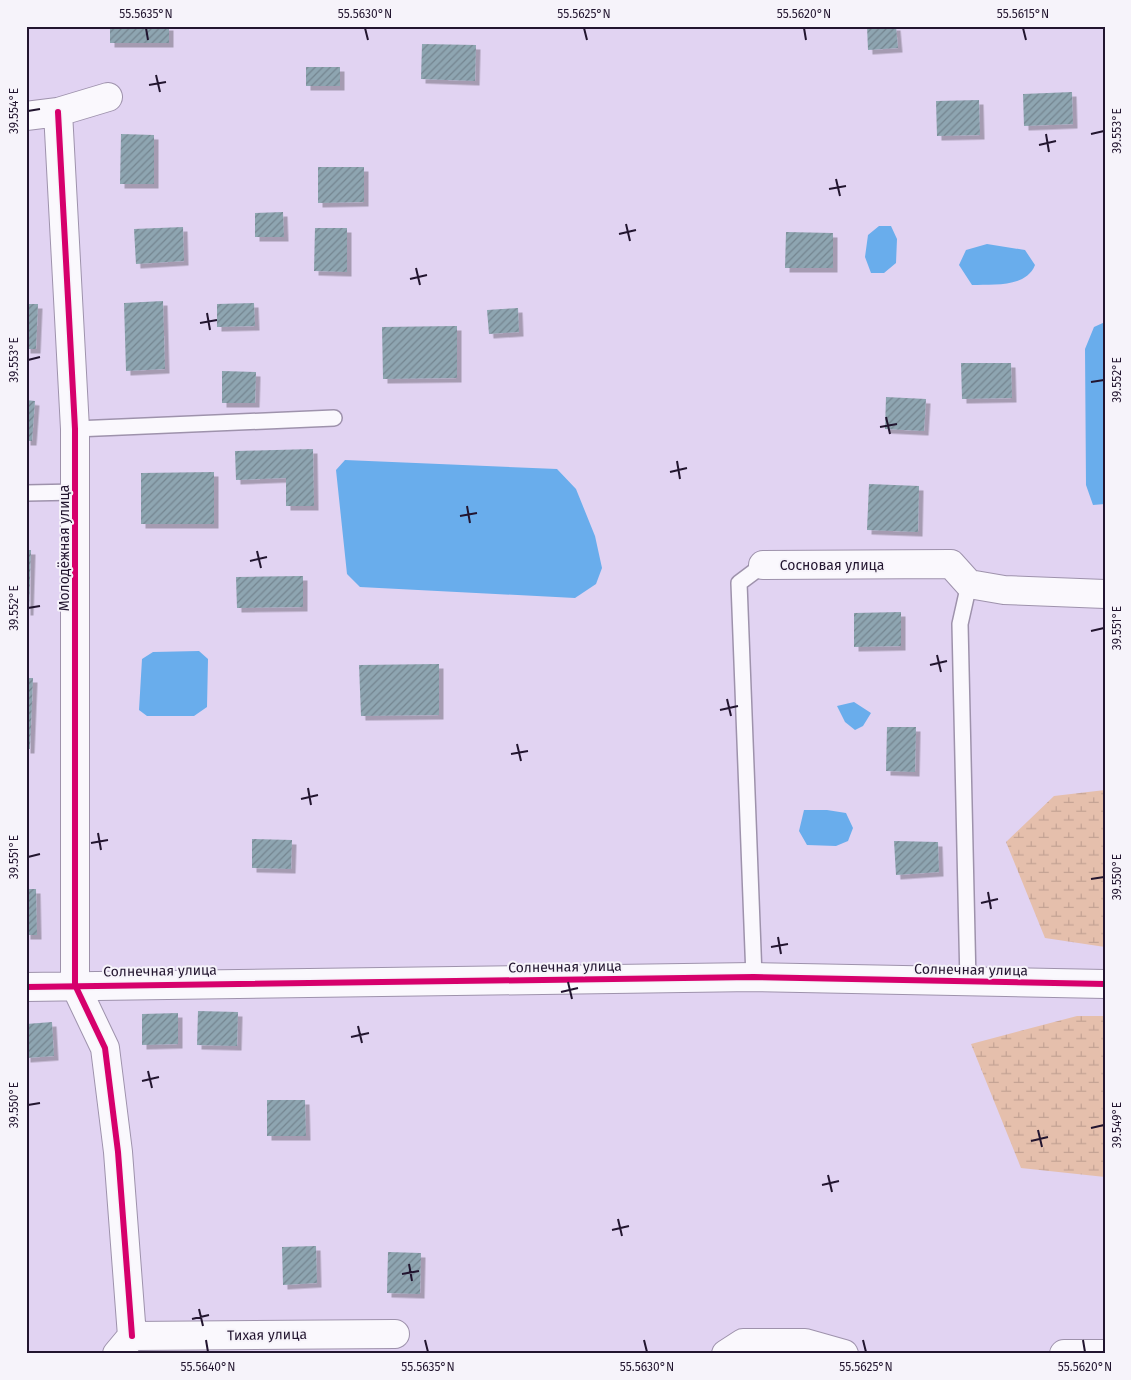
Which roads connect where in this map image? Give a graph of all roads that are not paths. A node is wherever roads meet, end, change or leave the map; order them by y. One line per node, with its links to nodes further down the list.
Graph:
1 (108, 97): 2 (street)
2 (58, 112): 3 (street); 5 (street, Молодёжная улица)
3 (26, 116)
4 (334, 418): 5 (lane)
5 (76, 429): 6 (street, Молодёжная улица)
6 (77, 492): 7 (lane); 14 (street, Молодёжная улица)
7 (26, 493)
8 (763, 565): 9 (street, Сосновая улица); 11 (lane, Сосновая улица)
9 (969, 584): 10 (street); 12 (lane)
10 (1105, 594)
11 (754, 977): 12 (street, Солнечная улица); 14 (street, Солнечная улица)
12 (968, 983): 13 (street, Солнечная улица)
13 (1105, 984)
14 (75, 985): 15 (street, Солнечная улица); 17 (street)
15 (26, 987)
16 (394, 1334): 17 (street, Тихая улица)
17 (124, 1345)
18 (726, 1354): 19 (street)
19 (844, 1354)
20 (1064, 1354): 21 (street)
21 (1105, 1354)

